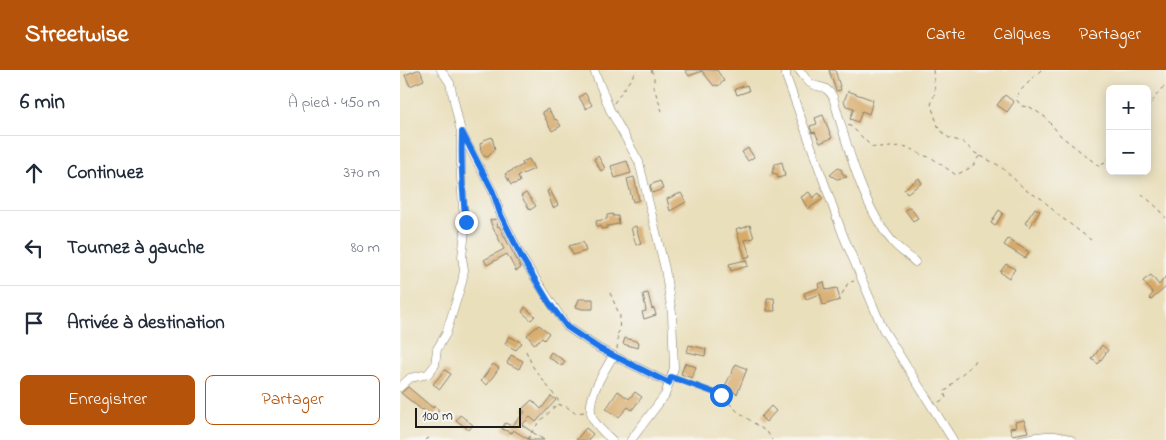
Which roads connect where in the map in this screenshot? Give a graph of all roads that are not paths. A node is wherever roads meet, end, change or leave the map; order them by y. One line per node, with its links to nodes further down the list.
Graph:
1 (441, 70): 5 (street)
2 (594, 70): 8 (street)
3 (786, 70): 12 (street)
4 (799, 70): 6 (street)
5 (462, 132): 7 (street); 9 (street)
6 (915, 262)
7 (615, 357): 8 (street); 10 (street)
8 (670, 380): 11 (street)
9 (400, 386)
10 (612, 440)
11 (630, 440)
12 (953, 440)
13 (1021, 440): 14 (street)
14 (1071, 440)

